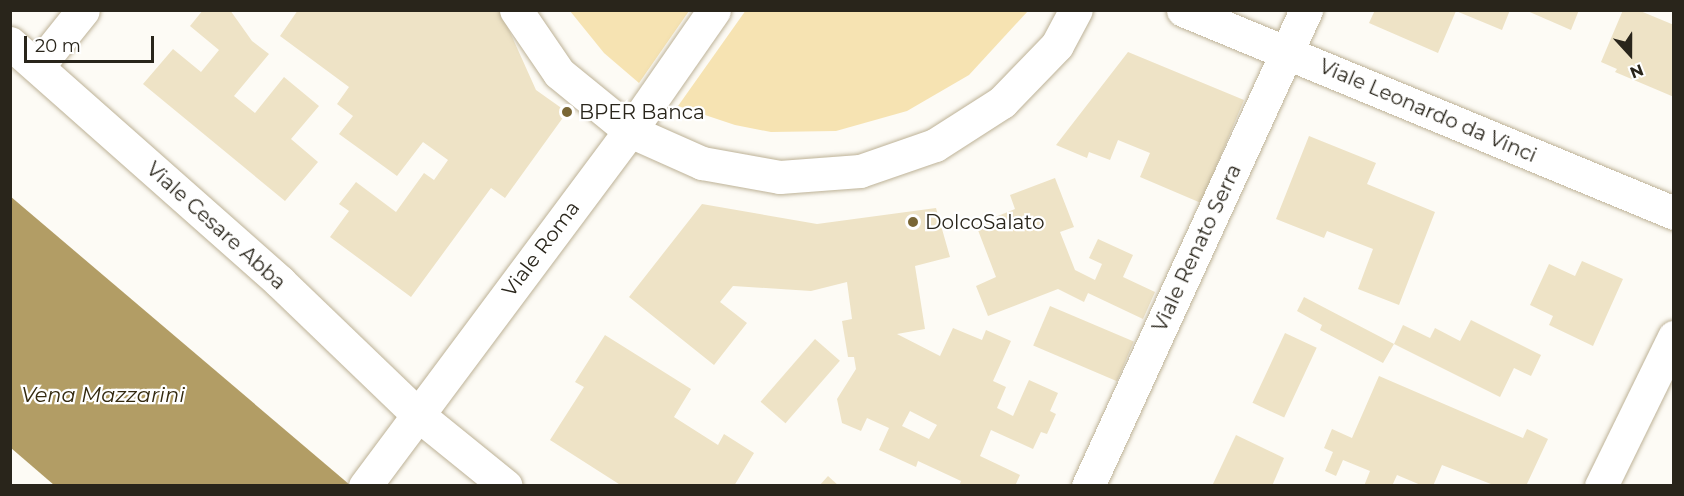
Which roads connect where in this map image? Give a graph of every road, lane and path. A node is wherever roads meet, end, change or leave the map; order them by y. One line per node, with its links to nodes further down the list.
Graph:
1 (83, 10): 9 (street)
2 (516, 10): 10 (street)
3 (714, 10): 10 (street, Viale Roma)
4 (1076, 10): 10 (street)
5 (1183, 10): 8 (street, Viale Leonardo da Vinci)
6 (1306, 10): 8 (street, Viale Renato Serra)
7 (10, 43): 9 (street, Viale Cesare Abba)
8 (1286, 52): 11 (street, Viale Leonardo da Vinci); 16 (street, Viale Renato Serra)
9 (39, 65): 13 (street, Viale Cesare Abba)
10 (630, 131): 13 (street, Viale Roma)
11 (1674, 213)
12 (1674, 337): 17 (street)
13 (417, 414): 14 (street, Viale Roma); 15 (street, Viale Cesare Abba)
14 (364, 486)
15 (506, 486)
16 (1088, 486)
17 (1601, 486)

